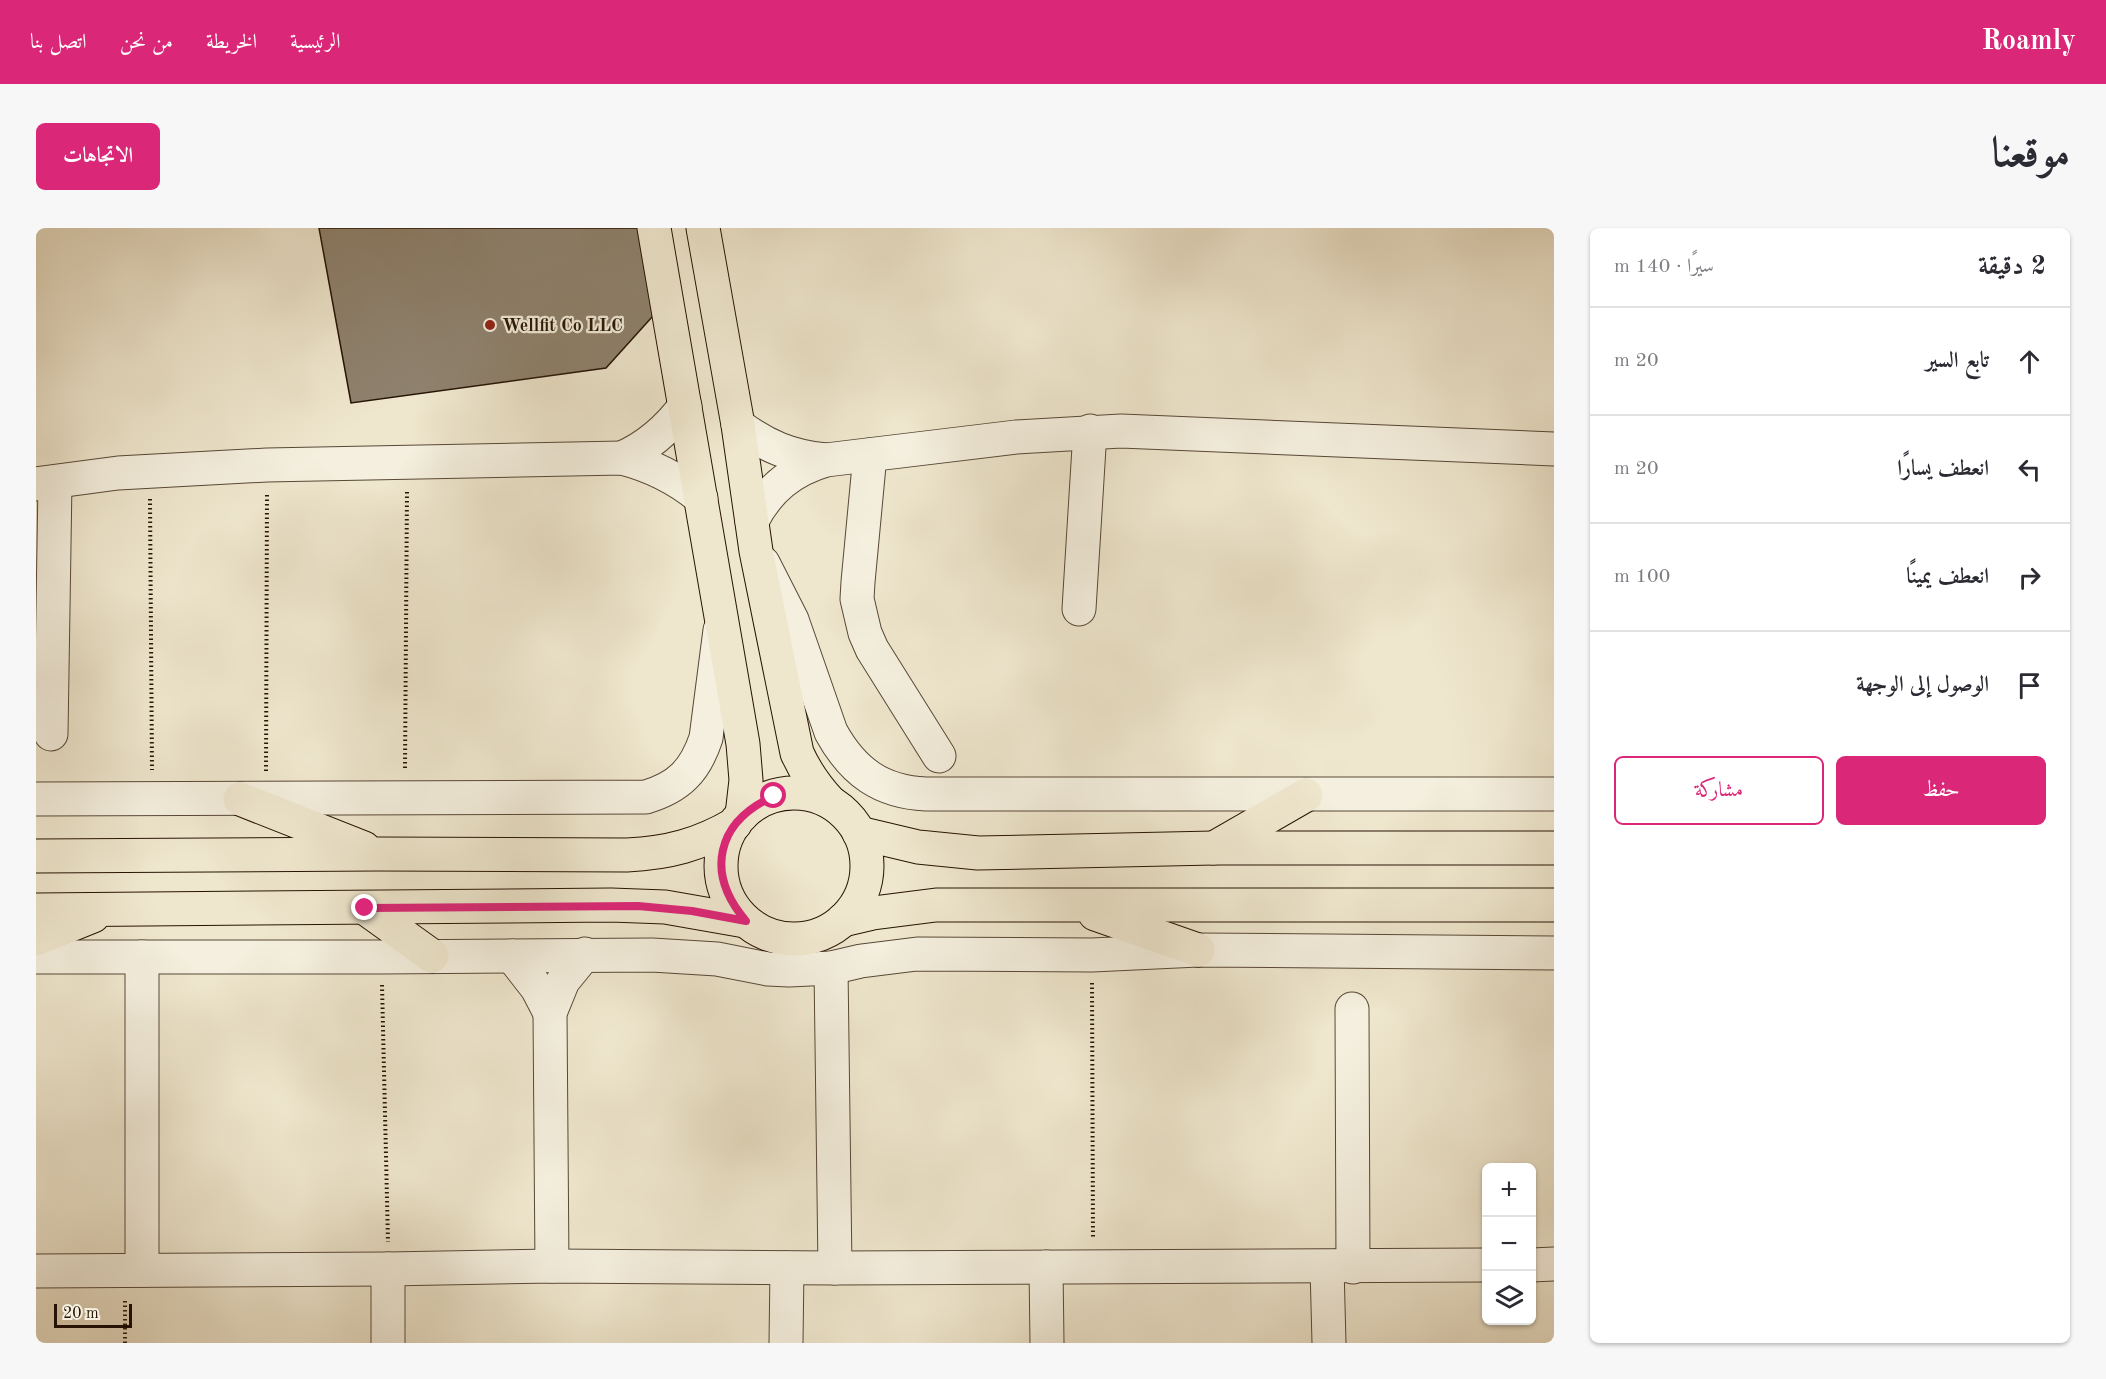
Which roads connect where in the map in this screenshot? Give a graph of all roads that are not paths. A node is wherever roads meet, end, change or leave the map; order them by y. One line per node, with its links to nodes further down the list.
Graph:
1 (654, 228): 3 (main road)
2 (704, 228): 4 (main road)
3 (685, 406): 8 (street); 11 (main road)
4 (738, 425): 9 (street); 12 (main road)
5 (1090, 431): 6 (street); 7 (street); 13 (street)
6 (1554, 449)
7 (870, 455): 9 (street); 16 (street)
8 (622, 458): 10 (street); 11 (street)
9 (826, 460): 12 (street)
10 (46, 483): 15 (street)
11 (701, 498): 14 (main road)
12 (754, 536): 18 (street); 21 (main road)
13 (1079, 609)
14 (722, 614): 20 (street); 22 (main road)
15 (51, 734)
16 (939, 756)
17 (1554, 794): 18 (street)
18 (1305, 795): 24 (main road)
19 (36, 799): 20 (street)
20 (253, 799): 26 (main road)
21 (830, 802): 22 (main road); 23 (main road)
22 (738, 819): 26 (main road); 34 (main road)
23 (859, 833): 24 (main road); 33 (main road)
24 (1214, 848): 25 (main road)
25 (1554, 848)
26 (379, 854): 27 (main road)
27 (36, 856)
28 (1554, 905): 29 (main road)
29 (1071, 906): 33 (main road); 36 (main road)
30 (365, 908): 32 (main road); 34 (main road); 42 (main road)
31 (36, 910): 32 (main road)
32 (108, 910): 35 (main road)
33 (843, 920): 34 (main road)
34 (746, 921)
35 (36, 939)
36 (1198, 950): 37 (street); 43 (street)
37 (1554, 953)
38 (585, 954): 39 (street); 43 (street); 45 (street)
39 (512, 956): 42 (street); 45 (street)
40 (36, 957): 41 (street)
41 (142, 957): 42 (street); 55 (street)
42 (432, 957)
43 (831, 968): 52 (street)
44 (1352, 1009): 50 (street)
45 (550, 1013): 49 (street)
46 (1554, 1264): 48 (street)
47 (1482, 1265): 50 (street)
48 (1536, 1265)
49 (552, 1266): 51 (street); 54 (street)
50 (1340, 1267): 53 (street); 60 (street)
51 (787, 1268): 52 (street); 58 (street)
52 (835, 1268): 53 (street)
53 (1046, 1268): 59 (street)
54 (388, 1269): 55 (street); 57 (street)
55 (133, 1270): 56 (street)
56 (36, 1271)
57 (388, 1343)
58 (786, 1343)
59 (1047, 1343)
60 (1329, 1343)

